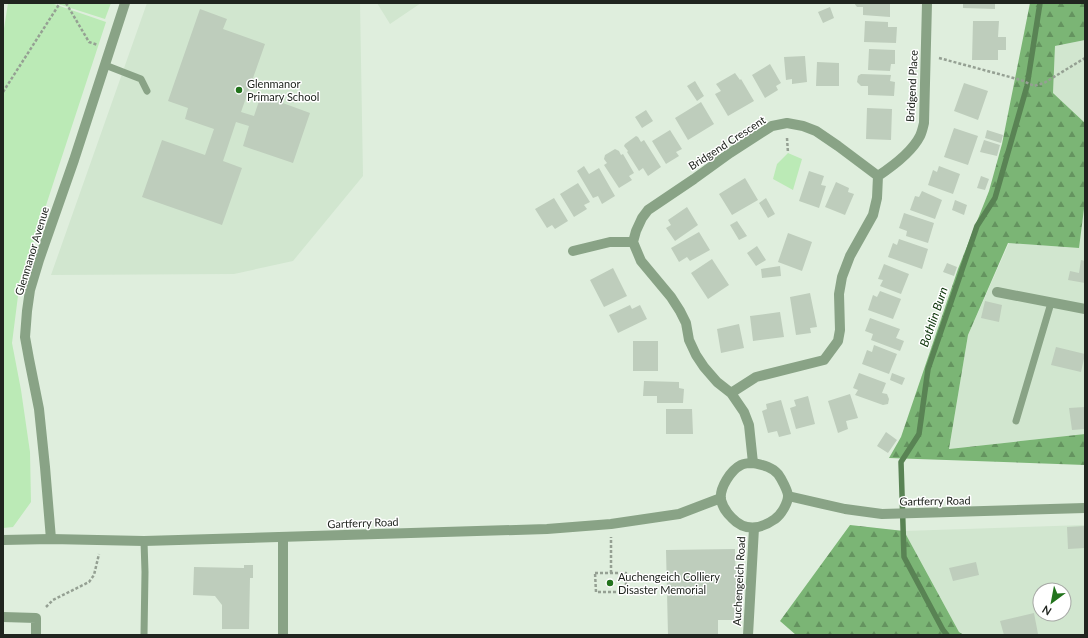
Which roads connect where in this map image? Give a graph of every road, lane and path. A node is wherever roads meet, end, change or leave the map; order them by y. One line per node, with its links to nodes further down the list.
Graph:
1 (60, 3): 10 (path)
2 (66, 3): 5 (path)
3 (125, 3): 5 (street, Glenmanor Avenue)
4 (927, 3): 6 (street, Bridgend Place)
5 (110, 50): 8 (street, Glenmanor Avenue)
6 (926, 54): 7 (path); 11 (street, Bridgend Place)
7 (1085, 58)
8 (105, 65): 9 (lane); 26 (street, Glenmanor Avenue)
9 (147, 91)
10 (3, 92)
11 (878, 176): 12 (street, Bridgend Crescent); 17 (street)
12 (633, 242): 13 (street); 17 (street)
13 (573, 251)
14 (998, 292): 15 (street)
15 (1051, 303): 16 (street); 18 (lane)
16 (1085, 309)
17 (731, 392): 19 (street)
18 (1016, 421)
19 (753, 463): 20 (street); 21 (street)
20 (788, 496): 22 (street, Gartferry Road); 24 (street)
21 (721, 498): 23 (street, Gartferry Road); 24 (street)
22 (1085, 508)
23 (612, 524): 25 (street, Gartferry Road); 30 (path)
24 (754, 528): 36 (street, Auchengeich Road)
25 (283, 537): 29 (street, Gartferry Road); 35 (street)
26 (51, 539): 27 (street, Gartferry Road); 28 (street, Gartferry Road)
27 (3, 540)
28 (102, 540): 29 (street, Gartferry Road); 32 (path)
29 (144, 541): 34 (lane)
30 (611, 573): 30 (path)
31 (3, 618): 32 (street)
32 (36, 618): 33 (street)
33 (36, 635)
34 (144, 635)
35 (283, 635)
36 (748, 635)

